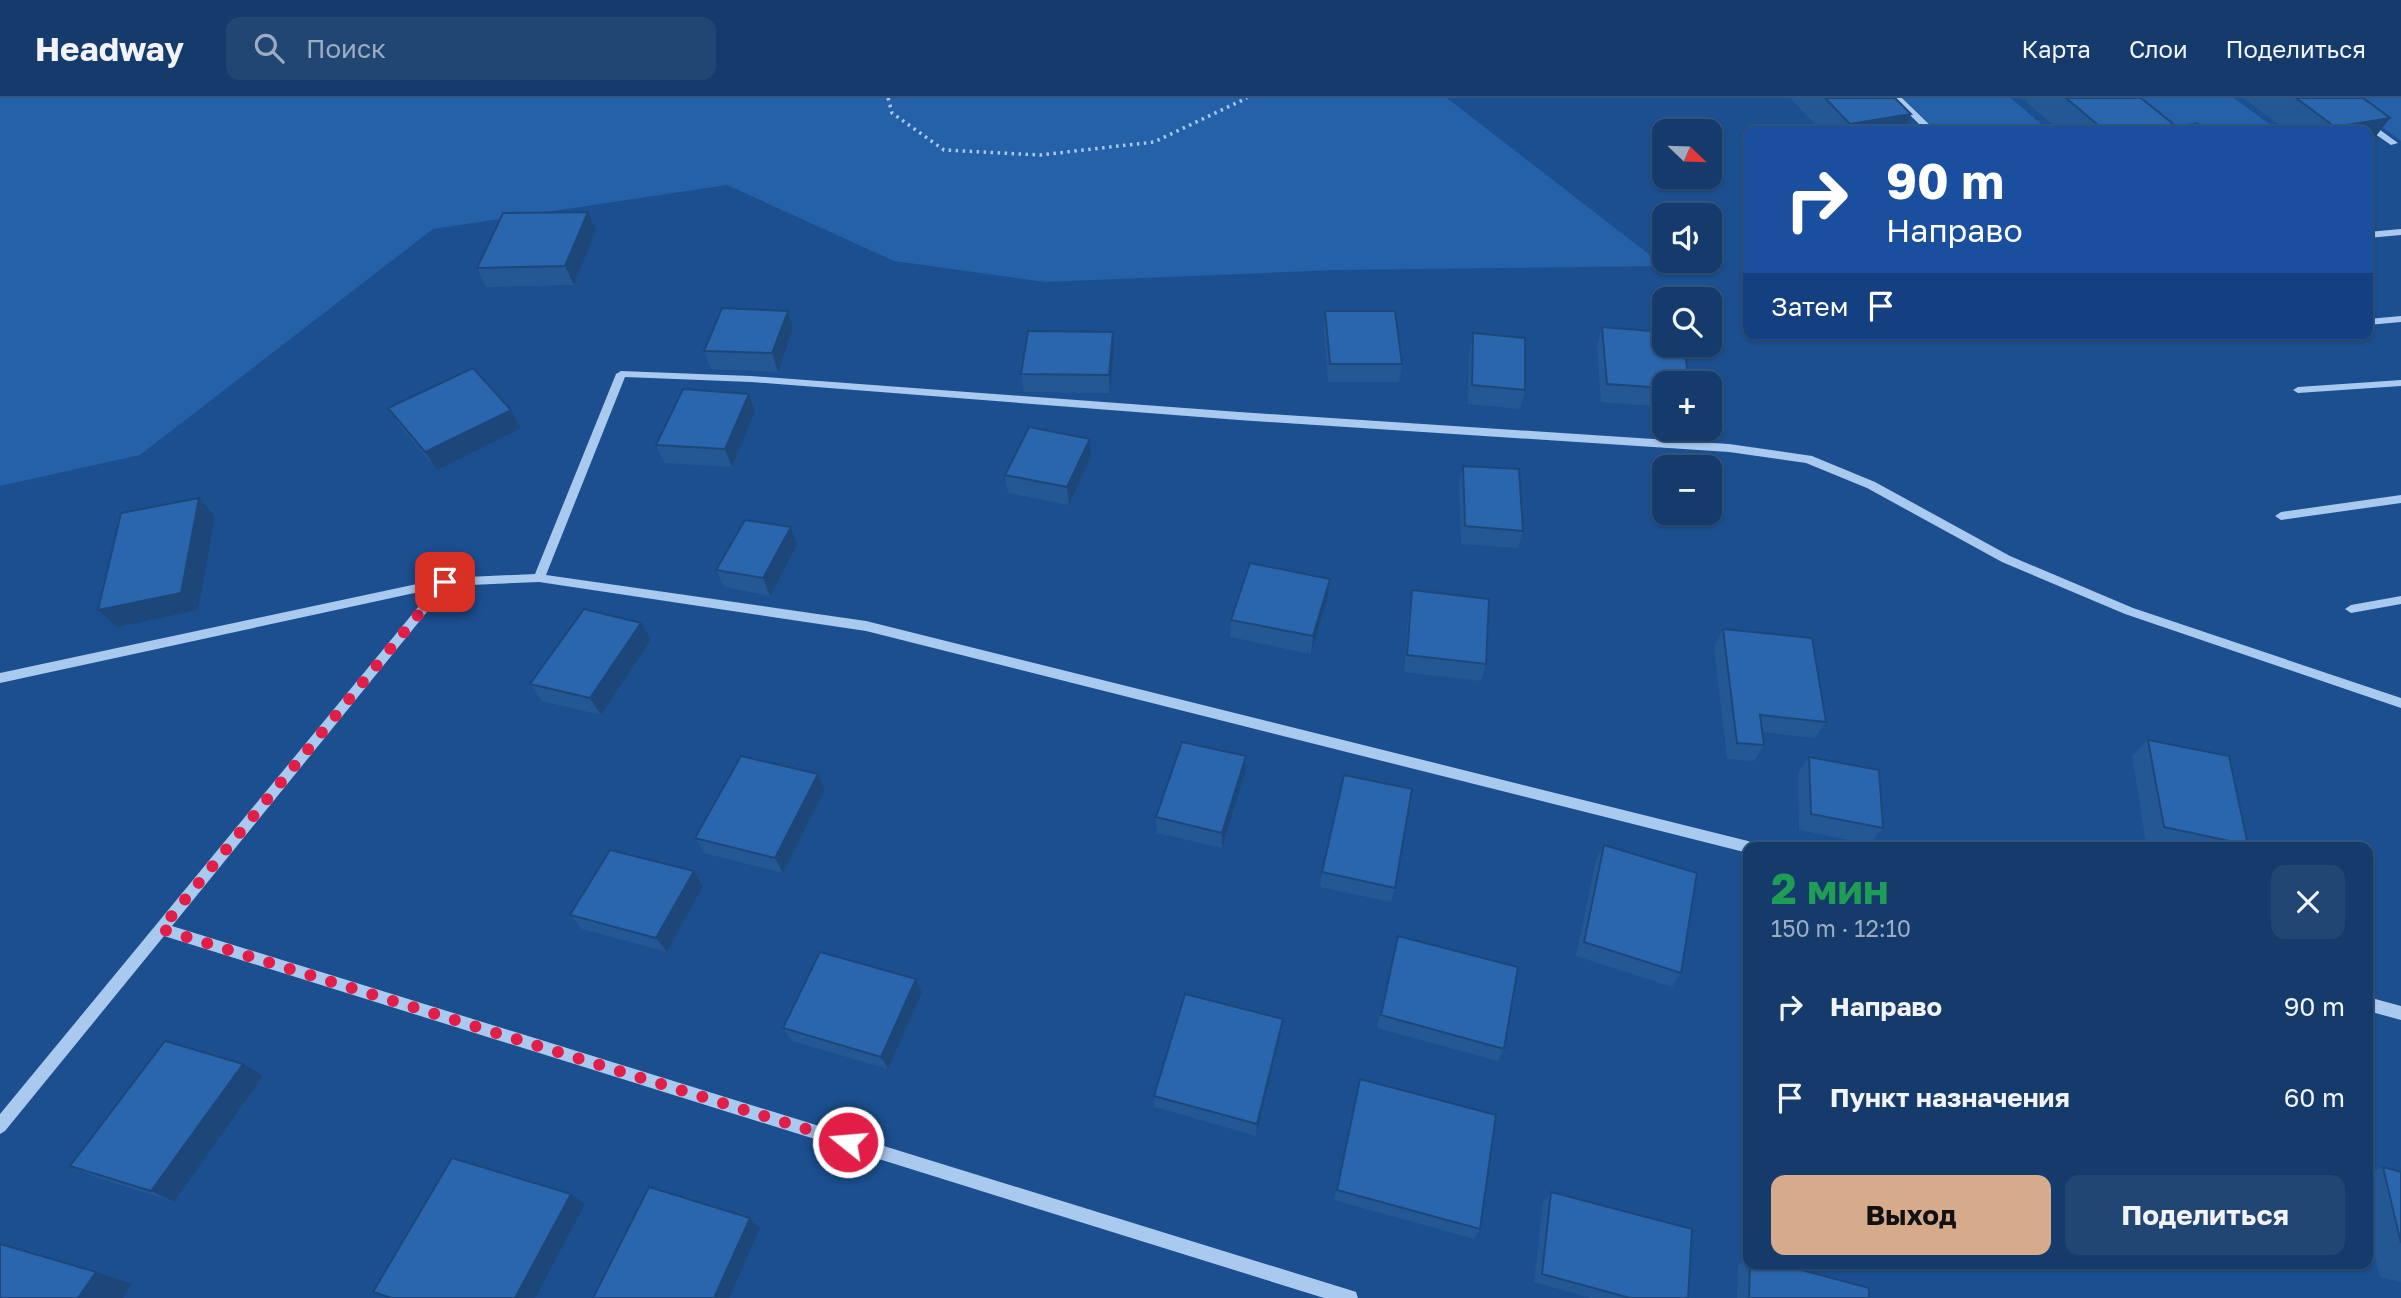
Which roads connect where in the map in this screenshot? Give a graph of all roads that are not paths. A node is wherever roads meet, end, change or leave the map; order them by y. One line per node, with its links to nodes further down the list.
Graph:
1 (1897, 98): 3 (street)
2 (2352, 113): 4 (street)
3 (1926, 126)
4 (2370, 126)
5 (2373, 128): 6 (street)
6 (2394, 143)
7 (2401, 232): 8 (street)
8 (2373, 235)
9 (2401, 319): 10 (street)
10 (2373, 322)
11 (2401, 383): 12 (street)
12 (2298, 390)
13 (2401, 499): 14 (street)
14 (2281, 516)
15 (540, 578): 16 (street); 20 (street); 21 (street)
16 (445, 582): 19 (street); 22 (street)
17 (2401, 600): 18 (street)
18 (2351, 608)
19 (0, 677)
20 (2401, 703)
21 (1743, 846)
22 (161, 929): 25 (street); 26 (street)
23 (2373, 1005): 24 (street)
24 (2401, 1013)
25 (0, 1126)
26 (1350, 1298)

